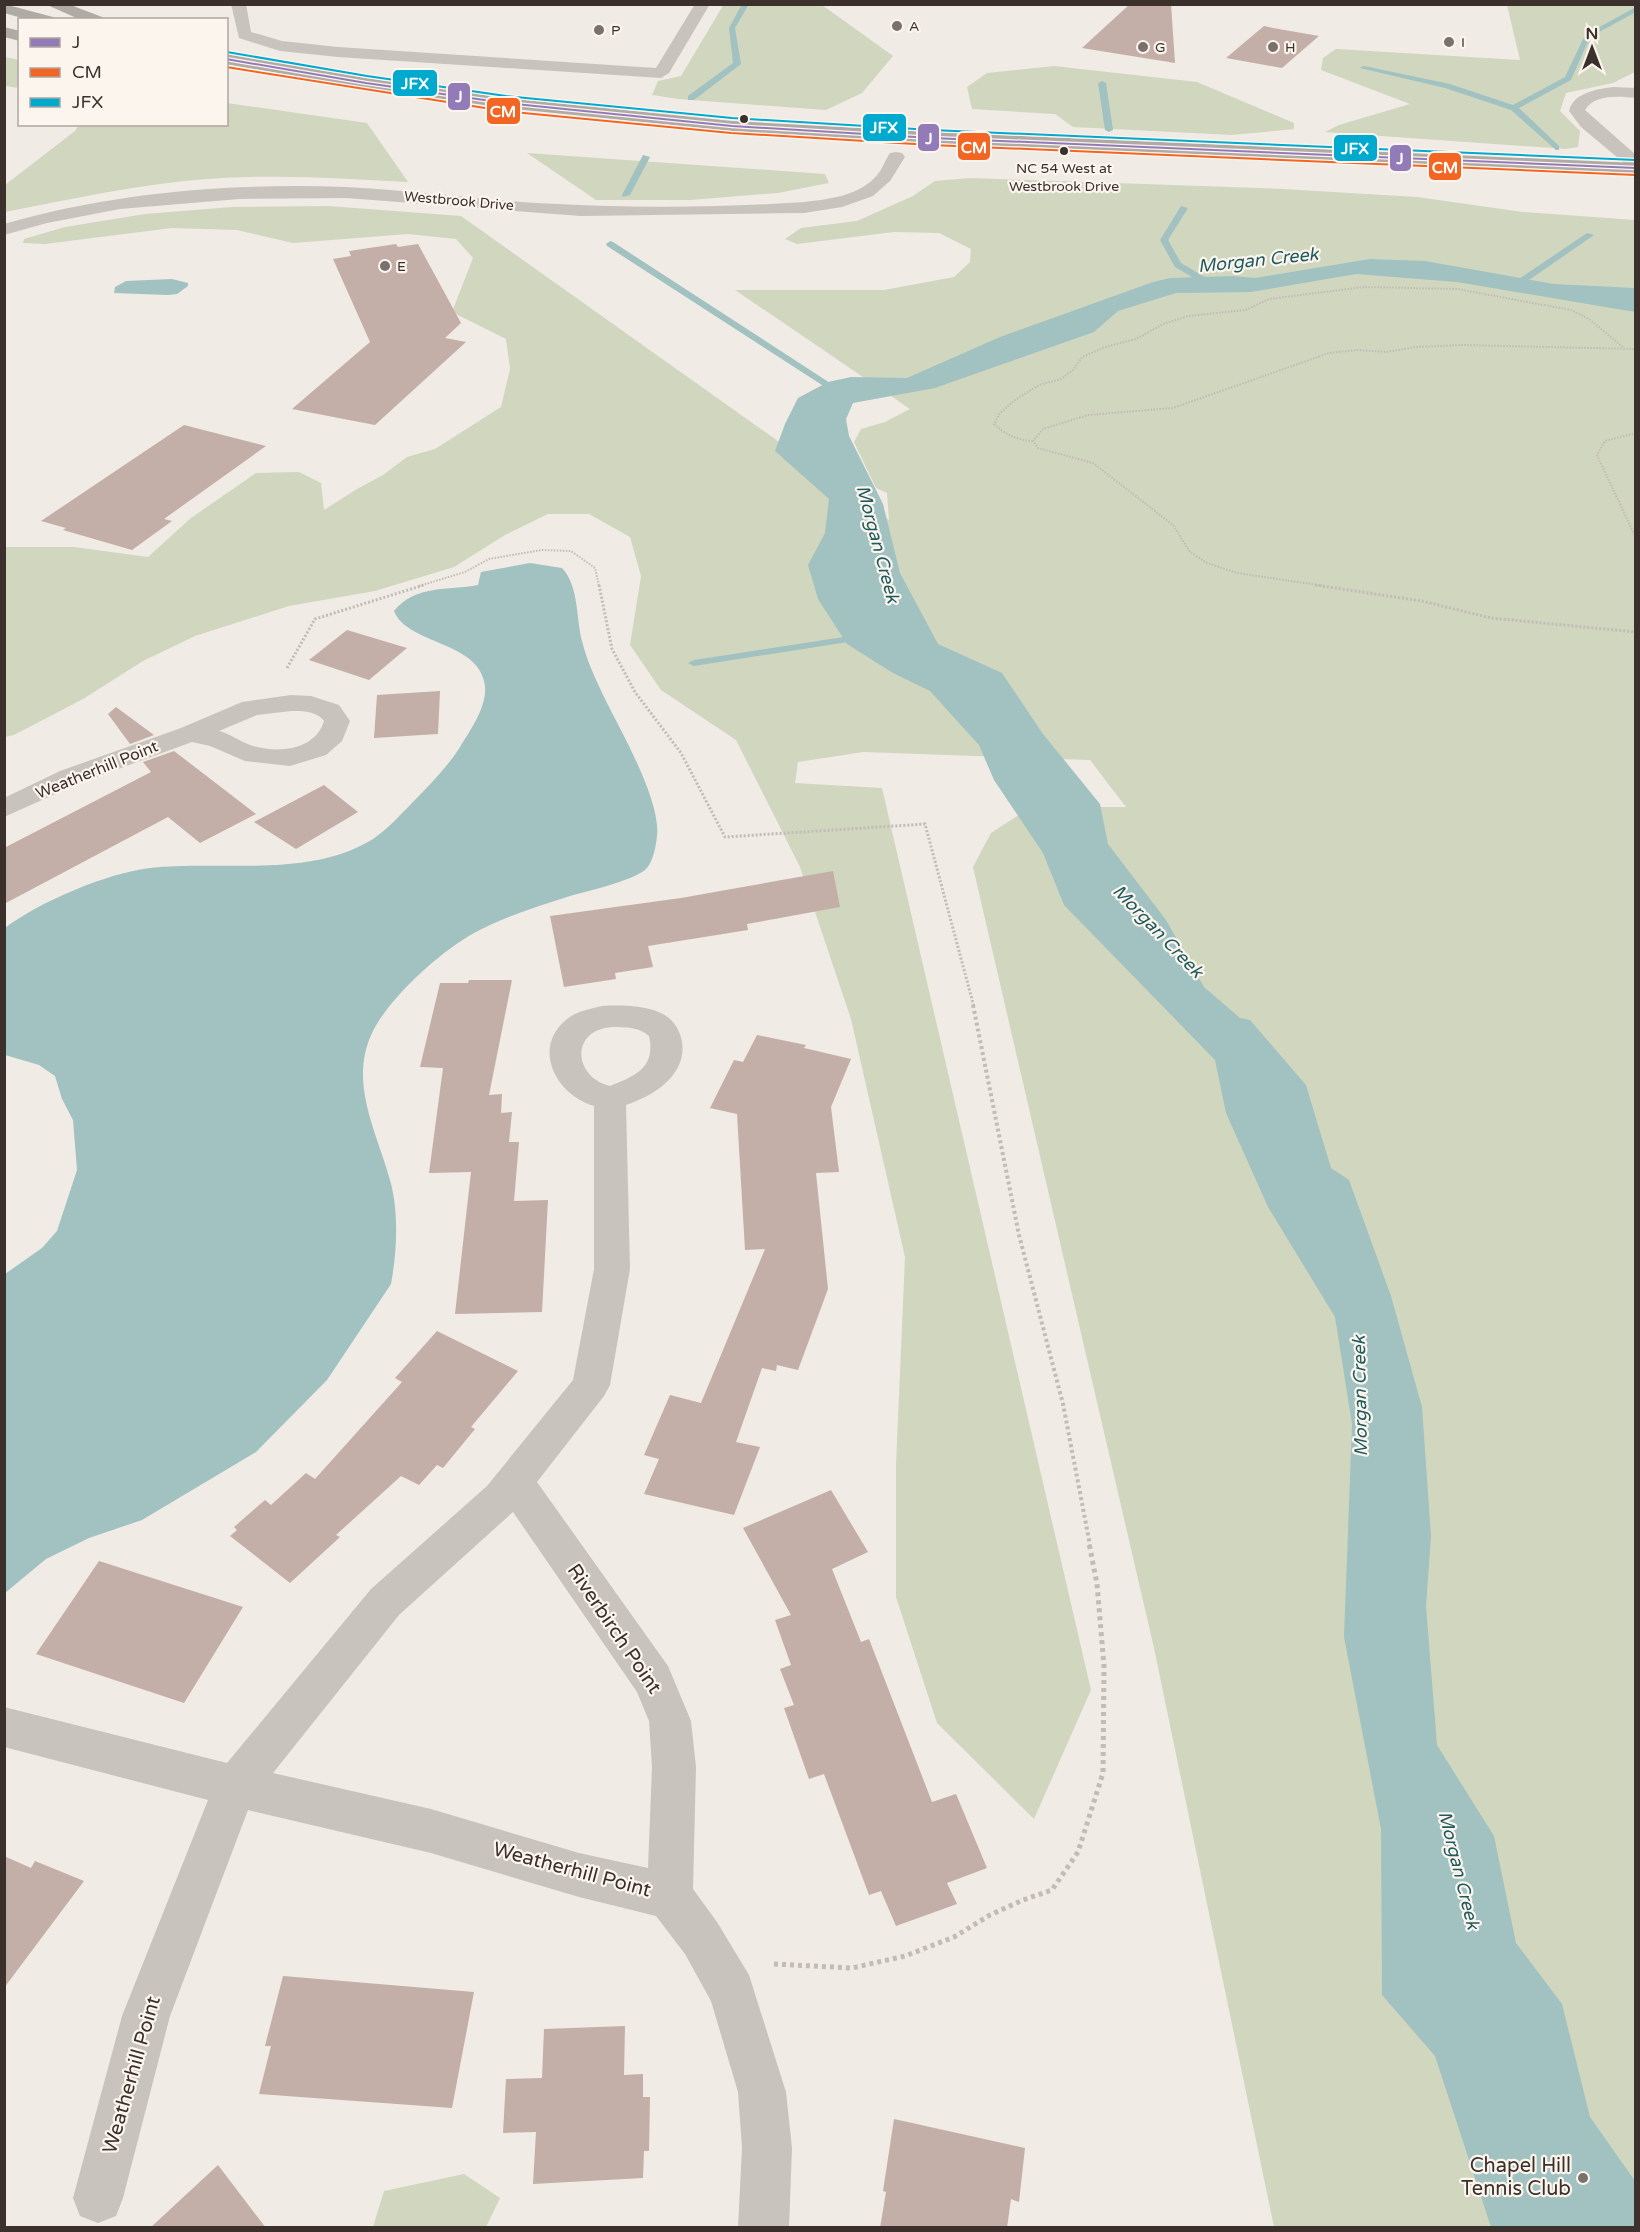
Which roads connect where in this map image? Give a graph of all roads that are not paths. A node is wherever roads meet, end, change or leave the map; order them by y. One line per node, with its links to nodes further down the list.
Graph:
1 (52, 4): 6 (highway)
2 (238, 4): 3 (street)
3 (703, 4)
4 (4, 8): 5 (highway)
5 (41, 18)
6 (91, 18)
7 (228, 59): 12 (highway)
8 (228, 82): 10 (highway)
9 (1635, 93): 16 (street)
10 (340, 102)
11 (384, 109): 14 (highway)
12 (918, 136): 13 (highway); 14 (highway)
13 (1065, 143): 15 (highway); 16 (highway)
14 (721, 146): 15 (highway)
15 (896, 157): 17 (highway); 18 (street, Westbrook Drive)
16 (1635, 166)
17 (1635, 190)
18 (4, 230)
19 (190, 734): 19 (street, Weatherhill Point); 20 (street, Weatherhill Point)
20 (4, 808)
21 (610, 1098): 22 (street)
22 (515, 1483): 24 (street); 25 (street, Riverbirch Point)
23 (4, 1727): 24 (street, Weatherhill Point)
24 (236, 1786): 25 (street, Weatherhill Point); 26 (street, Weatherhill Point)
25 (670, 1896): 27 (street, Weatherhill Point)
26 (98, 2198)
27 (763, 2228)

